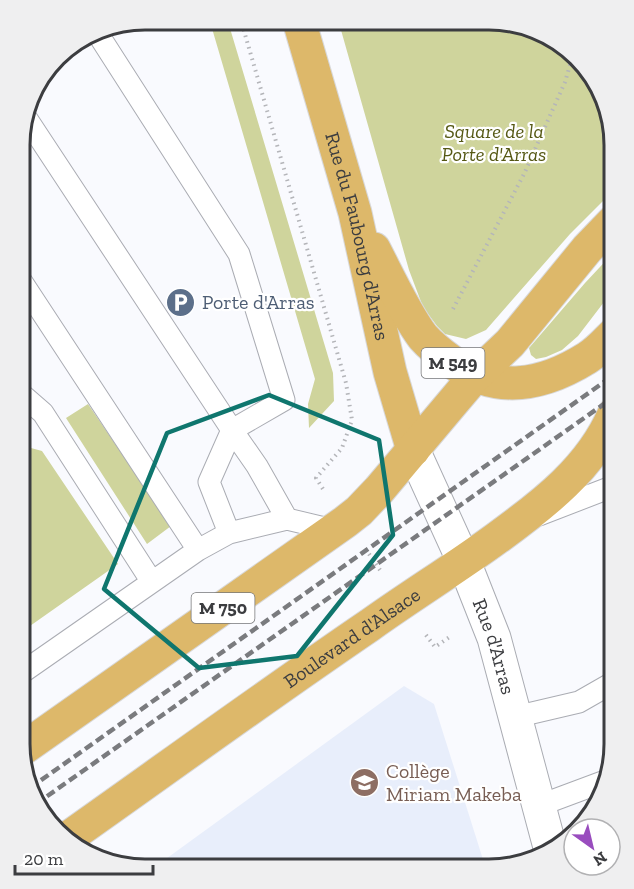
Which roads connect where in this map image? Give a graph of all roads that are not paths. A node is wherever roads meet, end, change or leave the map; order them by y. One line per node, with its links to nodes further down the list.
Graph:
1 (302, 30): 4 (main road, Rue du Faubourg d'Arras / M 549)
2 (101, 39): 10 (lane)
3 (32, 126): 10 (lane)
4 (355, 213): 8 (main road, M 549); 12 (main road, Rue du Faubourg d'Arras / M 549)
5 (604, 231): 8 (main road, M 750)
6 (30, 294): 18 (lane)
7 (604, 343): 8 (main road, M 549)
8 (475, 376): 12 (main road, M 750)
9 (30, 402): 20 (lane)
10 (232, 430): 14 (lane); 17 (lane)
11 (604, 435): 15 (main road, Boulevard d'Alsace)
12 (412, 450): 16 (main road, M 750); 19 (street, Rue d'Arras)
13 (604, 490): 15 (lane)
14 (287, 519): 16 (lane); 17 (lane)
15 (519, 522): 19 (main road, Boulevard d'Alsace)
16 (333, 530): 24 (main road, M 750)
17 (229, 533): 18 (lane)
18 (198, 550): 20 (lane)
19 (464, 562): 23 (street, Rue d'Arras); 27 (main road, Boulevard d'Alsace)
20 (152, 582): 21 (lane)
21 (30, 667)
22 (604, 688): 23 (lane)
23 (515, 717): 26 (street, Rue d'Arras)
24 (30, 744)
25 (597, 784): 26 (lane)
26 (538, 806): 28 (street, Rue d'Arras)
27 (74, 834)
28 (549, 842)

